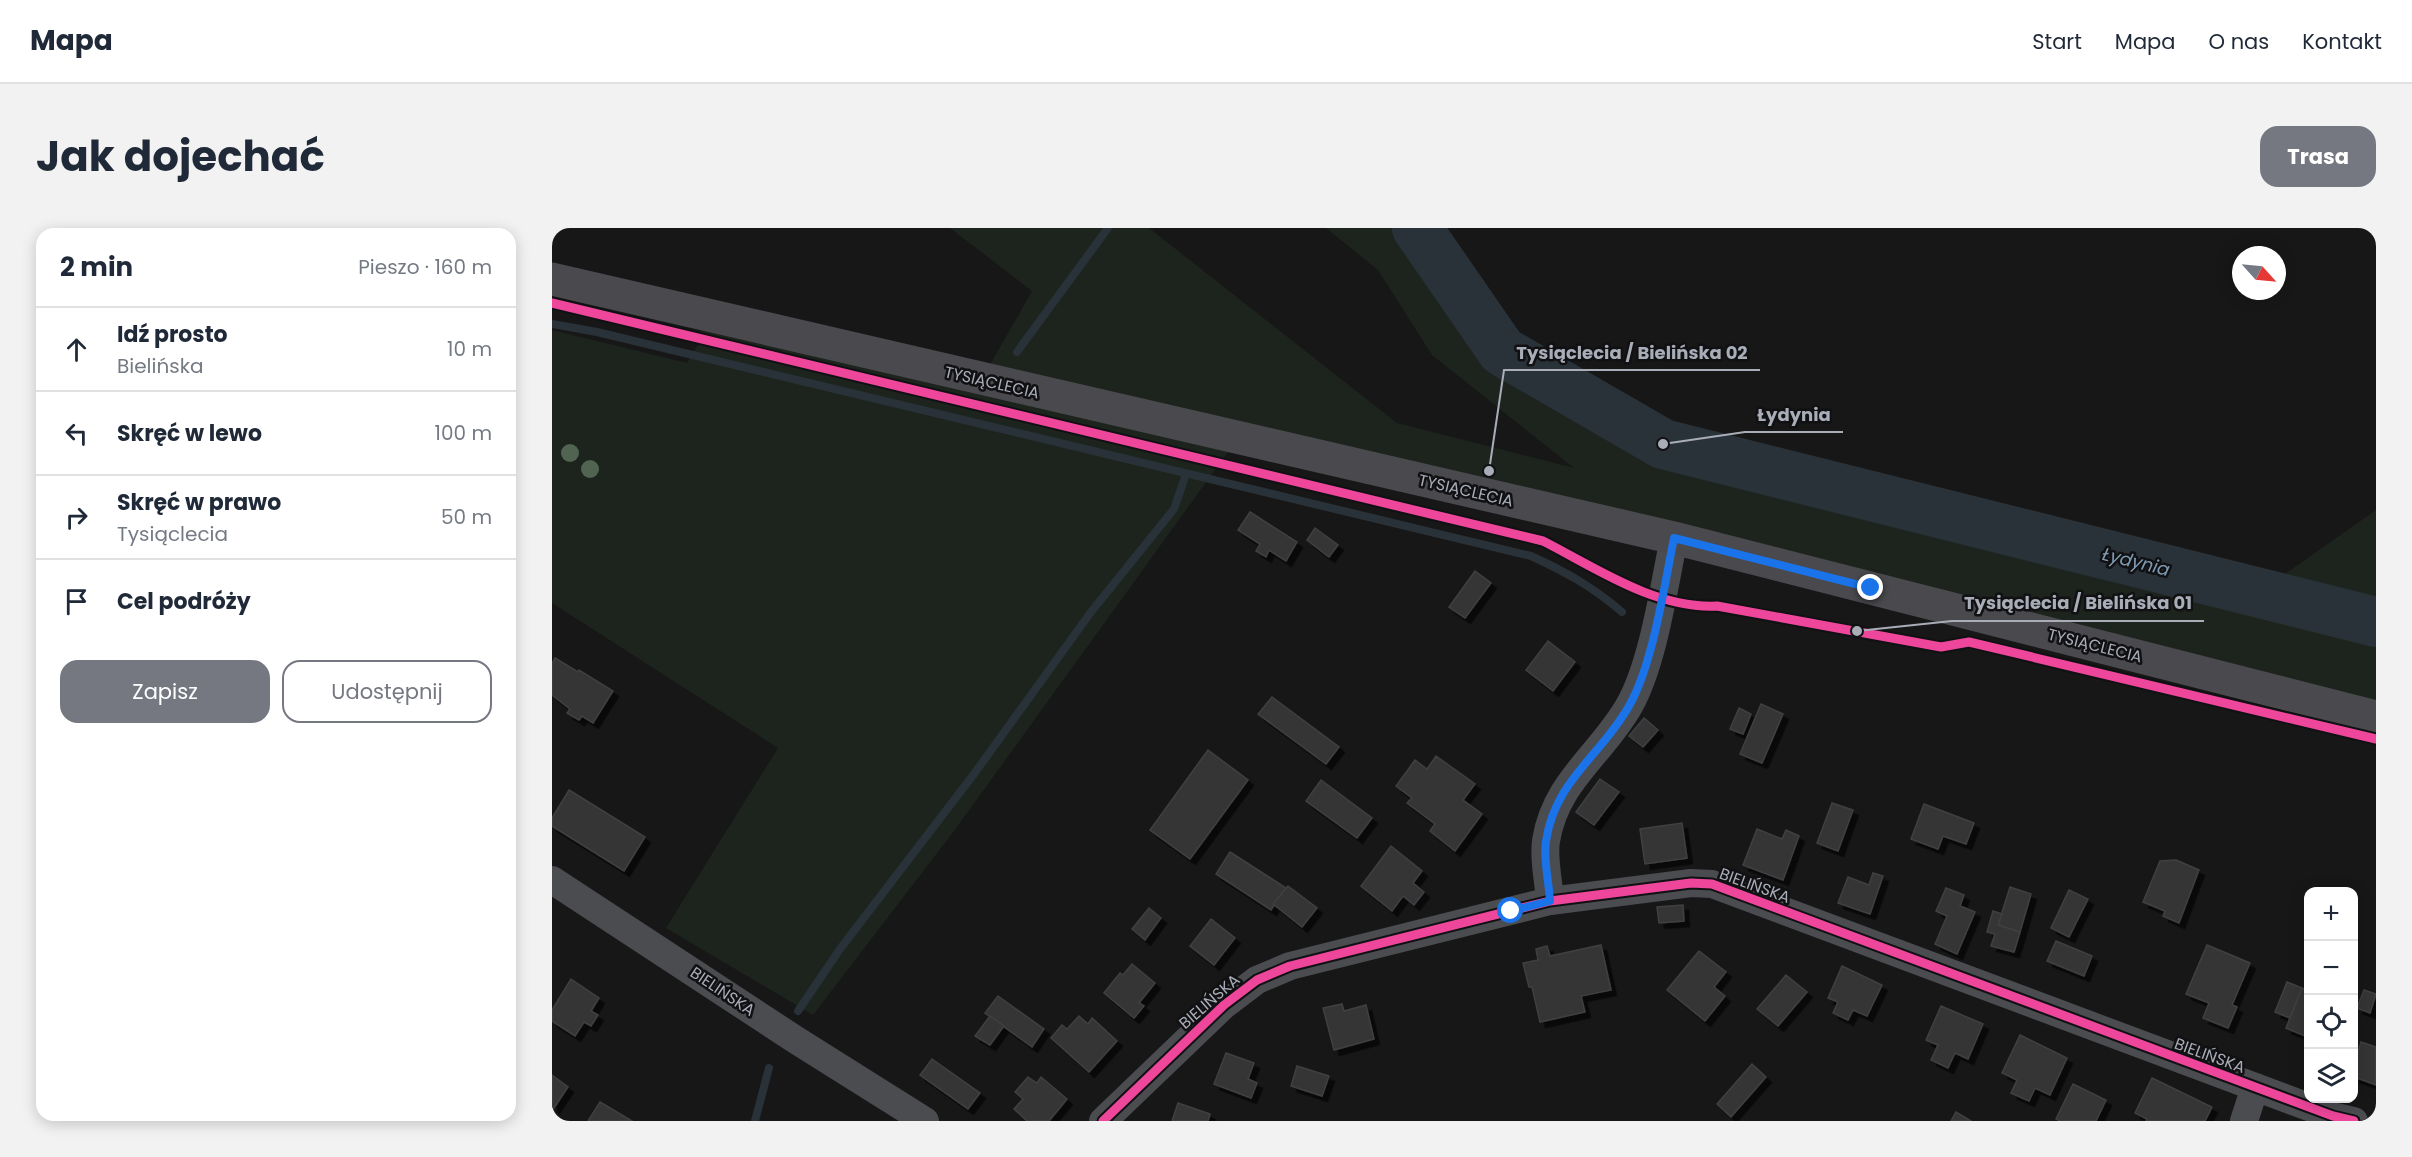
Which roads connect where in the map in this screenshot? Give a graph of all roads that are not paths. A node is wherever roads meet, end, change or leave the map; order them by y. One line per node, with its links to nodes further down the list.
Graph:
1 (552, 279): 2 (main road, TYSIĄCLECIA)
2 (1674, 538): 3 (main road, TYSIĄCLECIA); 5 (street)
3 (2376, 717)
4 (552, 880): 7 (street, BIELIŃSKA)
5 (1550, 901): 6 (street, BIELIŃSKA); 8 (street, BIELIŃSKA)
6 (2255, 1087): 9 (street); 10 (street, BIELIŃSKA)
7 (925, 1121)
8 (1104, 1121)
9 (2244, 1121)
10 (2354, 1121)

